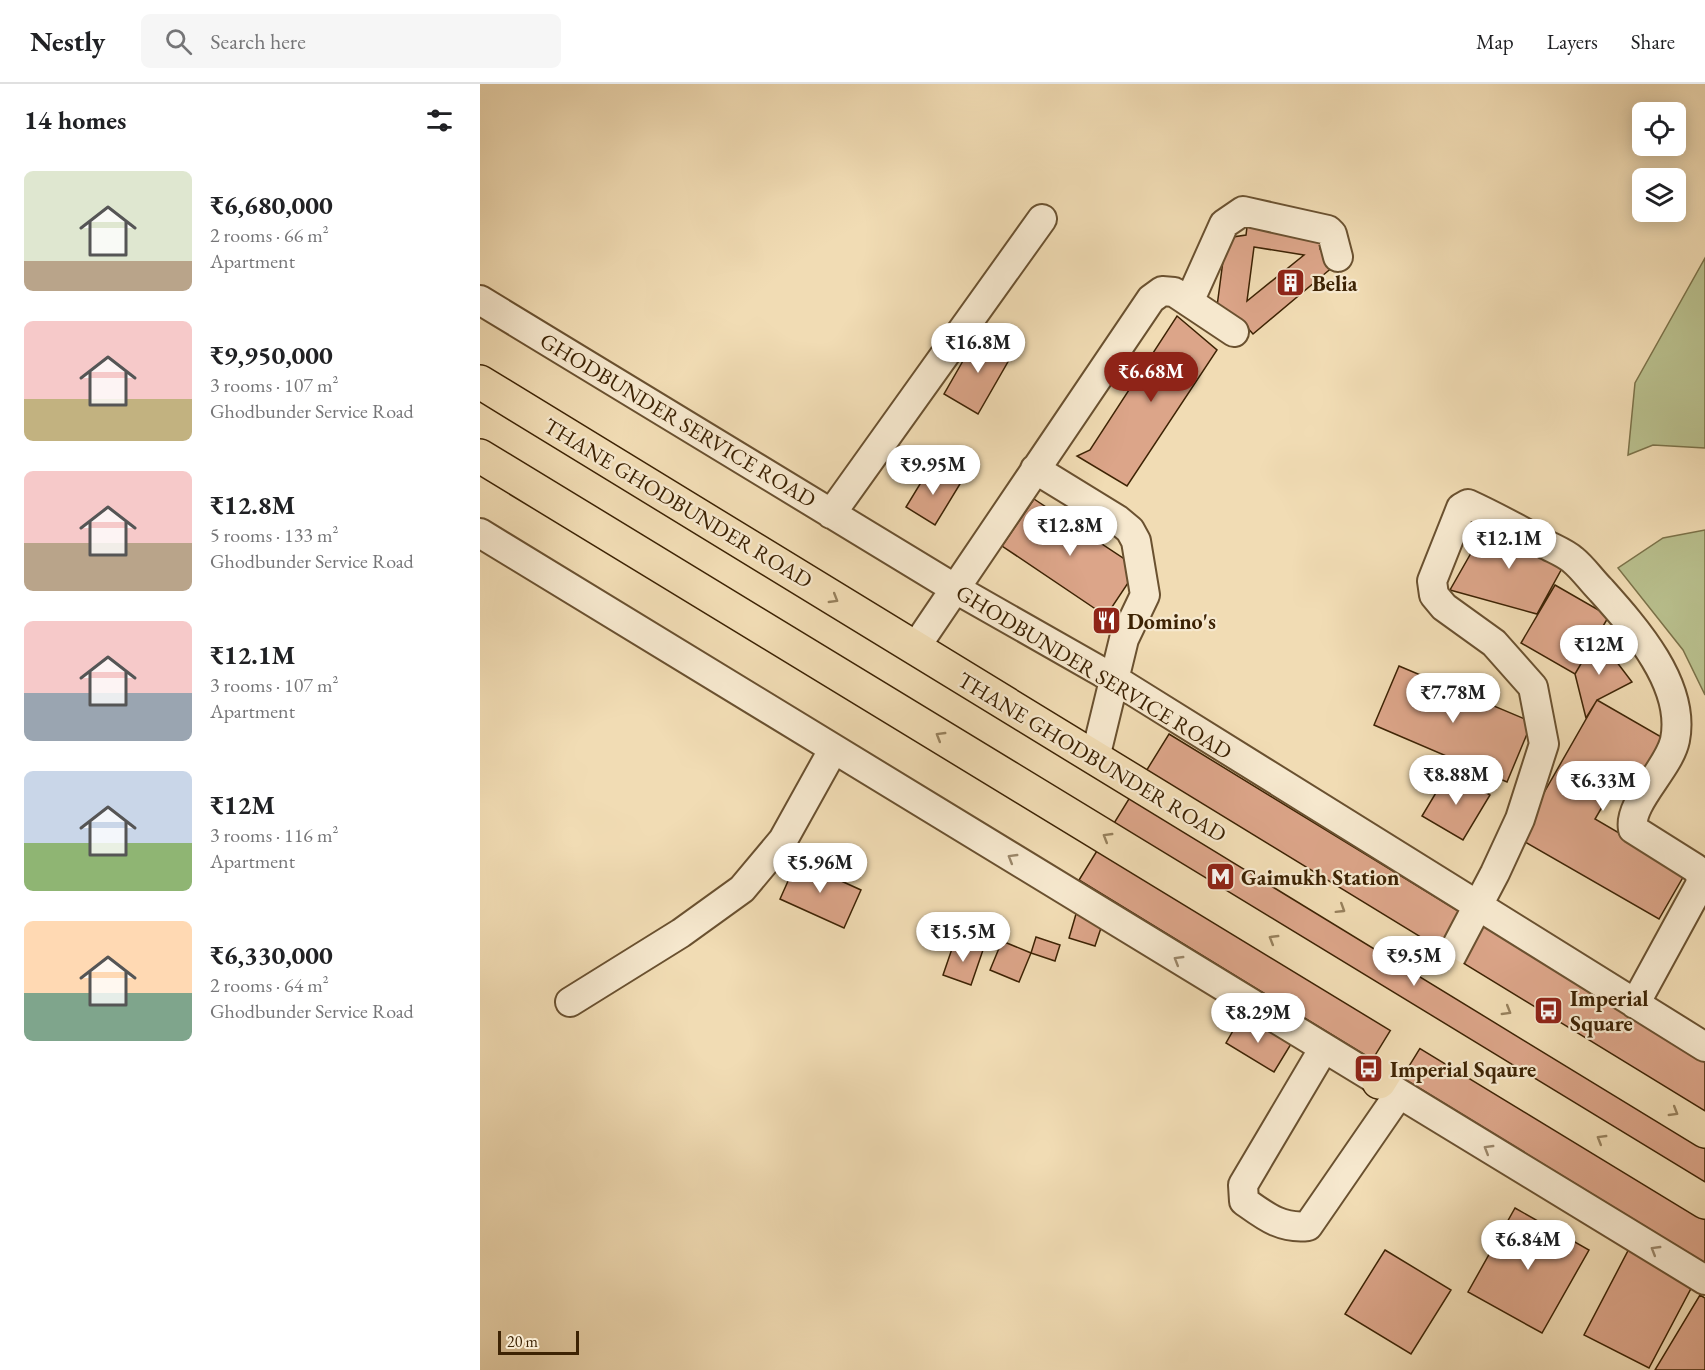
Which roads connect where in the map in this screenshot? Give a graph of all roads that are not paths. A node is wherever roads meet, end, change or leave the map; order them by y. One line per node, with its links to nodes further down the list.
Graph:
1 (1042, 219): 9 (street)
2 (1338, 257): 4 (street)
3 (480, 300): 9 (street, GHODBUNDER SERVICE ROAD)
4 (1189, 302): 5 (street); 8 (street)
5 (1234, 332)
6 (480, 382): 12 (main road, THANE GHODBUNDER ROAD, one-way to 12)
7 (480, 456): 20 (main road, one-way to 7)
8 (1035, 470): 11 (street); 13 (street)
9 (831, 514): 11 (street, GHODBUNDER SERVICE ROAD)
10 (480, 533): 14 (street)
11 (954, 588): 12 (street); 13 (street, GHODBUNDER SERVICE ROAD)
12 (915, 648): 15 (main road, THANE GHODBUNDER ROAD)
13 (1114, 679): 15 (street); 16 (street, GHODBUNDER SERVICE ROAD)
14 (833, 750): 18 (street); 22 (street, one-way to 14)
15 (1095, 758): 17 (main road, THANE GHODBUNDER ROAD, one-way to 17)
16 (1477, 906): 17 (street); 19 (street, GHODBUNDER SERVICE ROAD); 19 (street)
17 (1443, 972): 24 (main road, THANE GHODBUNDER ROAD, one-way to 24)
18 (570, 1002)
19 (1635, 1004): 21 (street, GHODBUNDER SERVICE ROAD)
20 (1414, 1025): 23 (main road); 25 (main road, one-way to 20)
21 (1705, 1047)
22 (1324, 1048): 23 (street); 23 (street)
23 (1389, 1088): 26 (street, one-way to 23)
24 (1705, 1131)
25 (1705, 1202)
26 (1705, 1280)

